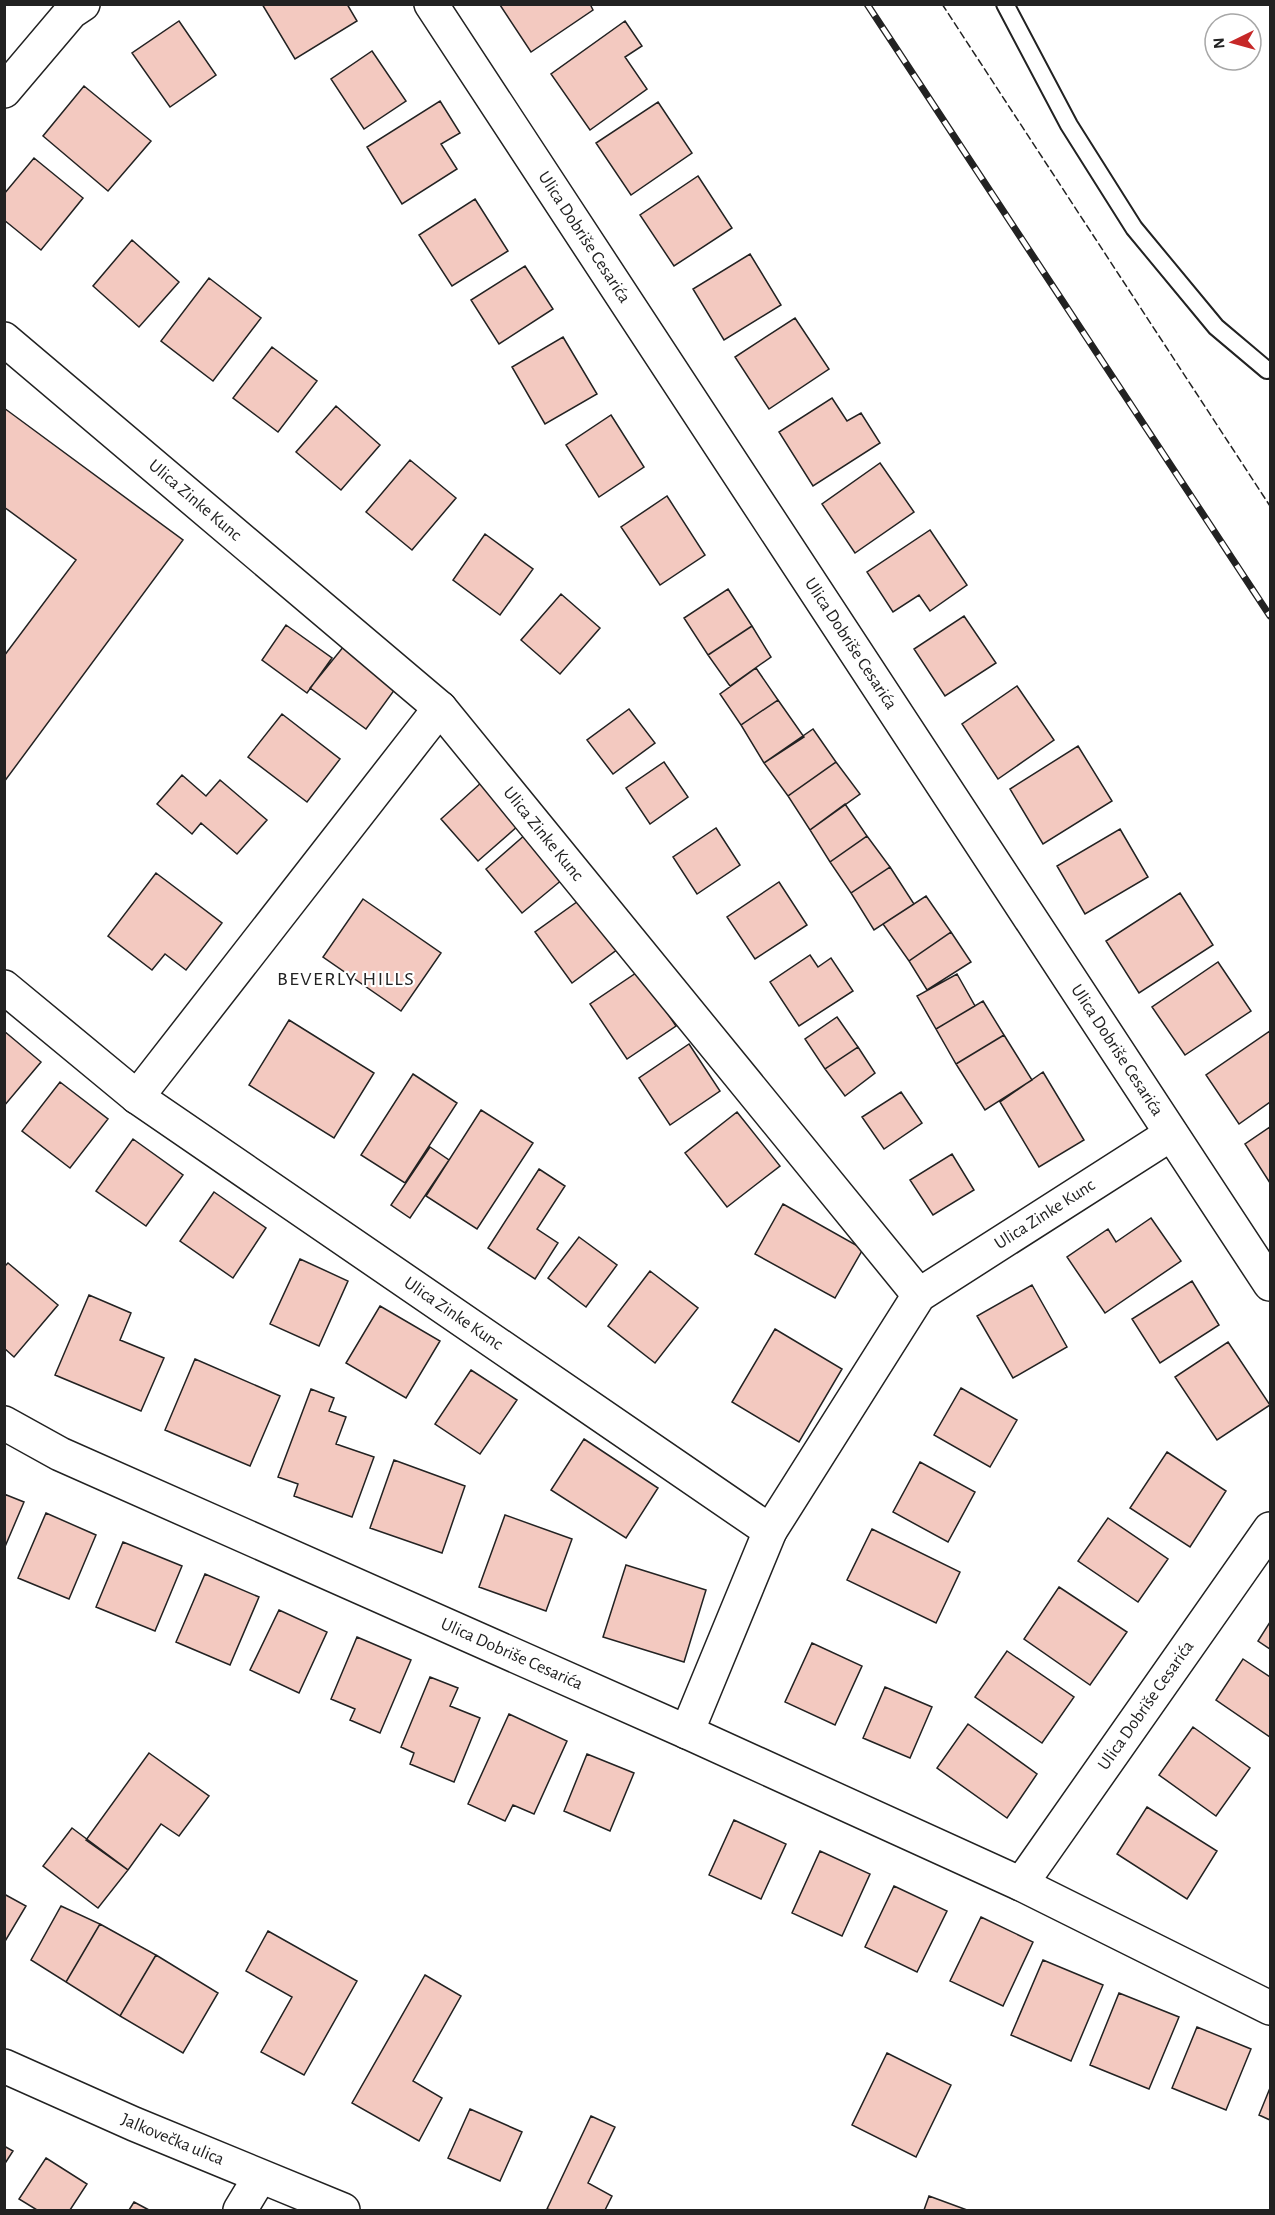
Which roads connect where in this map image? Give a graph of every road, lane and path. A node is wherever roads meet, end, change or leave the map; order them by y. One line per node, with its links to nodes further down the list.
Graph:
1 (82, 4): 4 (street)
2 (431, 4): 10 (street, Ulica Dobriše Cesarića)
3 (1005, 4): 6 (lane)
4 (4, 91)
5 (4, 339): 7 (street, Ulica Zinke Kunc)
6 (1270, 369)
7 (440, 708): 9 (street); 12 (street, Ulica Zinke Kunc)
8 (4, 987): 9 (street, Ulica Zinke Kunc)
9 (137, 1097): 15 (street, Ulica Zinke Kunc)
10 (1171, 1134): 11 (street, Ulica Dobriše Cesarića); 12 (street, Ulica Zinke Kunc)
11 (1270, 1284)
12 (919, 1295): 15 (street, Ulica Zinke Kunc)
13 (4, 1423): 16 (street, Ulica Dobriše Cesarića)
14 (1270, 1528): 17 (street, Ulica Dobriše Cesarića)
15 (770, 1531): 16 (street, Ulica Zinke Kunc)
16 (687, 1732): 17 (street, Ulica Dobriše Cesarića)
17 (1021, 1884): 18 (street, Ulica Dobriše Cesarića)
18 (1270, 2008)
19 (4, 2066): 20 (street, Jalkovečka ulica)
20 (260, 2177): 21 (street); 22 (street, Jalkovečka ulica)
21 (240, 2211)
22 (343, 2211)

